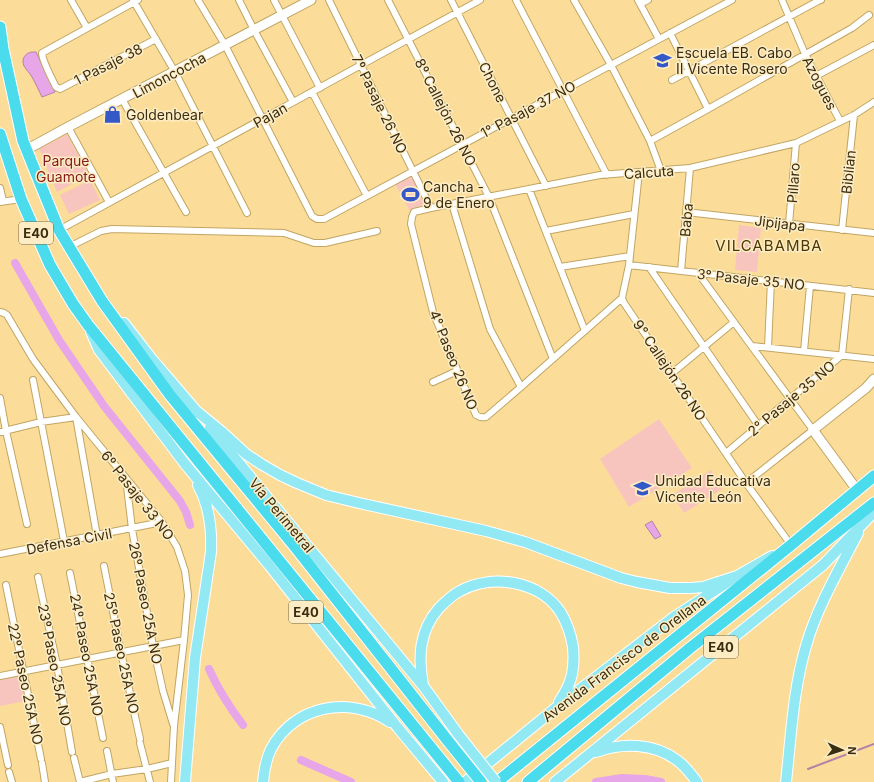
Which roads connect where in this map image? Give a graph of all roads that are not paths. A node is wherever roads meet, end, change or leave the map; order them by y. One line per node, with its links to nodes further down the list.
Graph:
1 (71, 0): 23 (street)
2 (198, 0): 29 (street)
3 (239, 0): 24 (street)
4 (274, 0): 19 (street)
5 (311, 0): 19 (street, Limoncocha)
6 (329, 0): 32 (street, 7º Pasaje 26 NO)
7 (388, 0): 27 (street, 8º Callejón 26 NO)
8 (451, 0): 18 (street, Chone)
9 (480, 0): 18 (street, Pajan)
10 (516, 0): 39 (street)
11 (574, 0): 33 (street)
12 (648, 0): 17 (street)
13 (732, 0): 25 (street, 1° Pasaje 37 NO)
14 (782, 0): 21 (street, Azogues)
15 (821, 0): 21 (street)
16 (135, 1): 23 (street); 26 (street)
17 (639, 2): 28 (street)
18 (457, 13): 27 (street, Pajan); 46 (street, Chone)
19 (282, 15): 24 (street, Limoncocha); 38 (street)
20 (869, 15): 31 (street)
21 (789, 16): 31 (street, Azogues); 34 (street)
22 (0, 27): 55 (highway, Vía Perimetral / E40)
23 (87, 28): 26 (street, 1 Pasaje 38)
24 (254, 30): 29 (street, Limoncocha); 42 (street)
25 (670, 33): 28 (street, 1° Pasaje 37 NO); 34 (street)
26 (156, 39): 35 (street)
27 (408, 39): 32 (street, Pajan); 53 (street, 8º Callejón 26 NO)
28 (659, 39): 33 (street, 1° Pasaje 37 NO)
29 (225, 45): 35 (street, Limoncocha); 47 (street)
30 (874, 45): 36 (street)
31 (805, 54): 36 (street, Azogues); 44 (street)
32 (361, 65): 38 (street, Pajan); 57 (street, 7º Pasaje 26 NO)
33 (611, 65): 39 (street, 1° Pasaje 37 NO); 51 (street)
34 (689, 70): 37 (street); 44 (street)
35 (175, 72): 41 (street, Limoncocha); 54 (street)
36 (816, 76): 48 (street, Azogues)
37 (672, 80)
38 (320, 88): 40 (street, Pajan)
39 (563, 91): 46 (street, 1° Pasaje 37 NO); 61 (street)
40 (312, 92): 42 (street, Pajan); 65 (street)
41 (122, 99): 49 (street, Limoncocha); 59 (street)
42 (293, 102): 47 (street, Pajan)
43 (874, 102): 45 (street, Calcuta)
44 (708, 109): 51 (street)
45 (854, 115): 48 (street, Calcuta); 79 (street, Biblian)
46 (512, 118): 53 (street, 1° Pasaje 37 NO); 62 (street, Chone)
47 (262, 119): 54 (street, Pajan); 65 (street, 1° Pasaje 37 NO)
48 (840, 121): 52 (street, Calcuta)
49 (68, 127): 55 (street, Limoncocha); 69 (street)
50 (0, 134): 67 (highway, E40)
51 (650, 141): 58 (street)
52 (796, 142): 56 (street, Calcuta); 77 (street, Píllaro)
53 (463, 144): 57 (street, 1° Pasaje 37 NO); 66 (street, 8º Callejón 26 NO)
54 (213, 146): 59 (street, Pajan); 75 (street)
55 (26, 150): 78 (highway, Vía Perimetral / E40)
56 (690, 168): 58 (street, Calcuta); 74 (street, Baba)
57 (413, 171): 65 (street, 1° Pasaje 37 NO); 71 (street, 7º Pasaje 26 NO)
58 (661, 171): 60 (street, Calcuta)
59 (164, 172): 69 (street, Pajan); 72 (street)
60 (638, 172): 61 (street, Calcuta); 76 (street)
61 (607, 175): 62 (street, Calcuta)
62 (546, 186): 64 (street, Calcuta)
63 (0, 188): 68 (street)
64 (529, 189): 66 (street, Calcuta); 81 (street)
65 (367, 196)
66 (490, 197): 70 (street, Calcuta); 105 (street, 8º Callejón 26 NO)
67 (21, 199): 68 (street); 98 (highway, E40)
68 (2, 201)
69 (109, 202): 78 (street, Pajan)
70 (452, 204): 71 (street, Calcuta); 112 (street)
71 (431, 208): 73 (street, Calcuta)
72 (186, 212)
73 (414, 212): 107 (street, 4° Paseo 26 NO)
74 (686, 212): 77 (street, Jipijapa); 88 (street, Baba)
75 (247, 213)
76 (634, 214): 81 (street); 84 (street)
77 (790, 224): 79 (street, Jipijapa)
78 (59, 230): 83 (highway, Vía Perimetral / E40)
79 (842, 230): 82 (street, Jipijapa)
80 (377, 231): 83 (street)
81 (546, 231): 86 (street)
82 (874, 233)
83 (69, 247): 95 (highway, Vía Perimetral / E40)
84 (630, 256): 85 (street); 86 (street)
85 (628, 265): 87 (street, 3° Pasaje 35 NO); 94 (street)
86 (560, 267): 99 (street)
87 (649, 267): 88 (street, 3° Pasaje 35 NO); 101 (street)
88 (681, 271): 89 (street, 3° Pasaje 35 NO)
89 (698, 273): 90 (street, 3° Pasaje 35 NO); 97 (street)
90 (771, 281): 91 (street, 3° Pasaje 35 NO); 102 (street)
91 (810, 286): 92 (street, 3° Pasaje 35 NO); 103 (street)
92 (849, 289): 93 (street, 3° Pasaje 35 NO); 104 (street, 2° Pasaje 35 NO)
93 (874, 293)
94 (622, 298): 99 (street, 4° Paseo 26 NO); 108 (street, 9° Callejón 26 NO)
95 (102, 301): 115 (main road, Vía Perimetral / E40); 173 (highway, Vía Perimetral, bridge)
96 (0, 312): 116 (street, 6º Pasaje 33 NO)
97 (734, 322): 100 (street); 101 (street)
98 (88, 325): 122 (main road, E40); 171 (highway)
99 (585, 331): 105 (street, 4° Paseo 26 NO)
100 (752, 346): 102 (street); 114 (street)
101 (704, 347): 108 (street); 118 (street)
102 (768, 347): 103 (street)
103 (804, 351): 104 (street)
104 (842, 355): 106 (street); 114 (street, 2° Pasaje 35 NO)
105 (554, 359): 112 (street, 4° Paseo 26 NO)
106 (874, 359)
107 (457, 371): 111 (street); 112 (street, 4° Paseo 26 NO)
108 (671, 374): 121 (street, 9° Callejón 26 NO)
109 (874, 379): 119 (street)
110 (33, 380): 117 (street)
111 (433, 382)
112 (521, 387)
113 (0, 398): 120 (street)
114 (790, 398): 118 (street, 2° Pasaje 35 NO); 119 (street)
115 (194, 409): 139 (main road); 149 (main road, Vía Perimetral)
116 (76, 416): 117 (street); 124 (street, 6º Pasaje 33 NO); 133 (street)
117 (41, 422): 120 (street); 134 (street)
118 (758, 425): 121 (street, 2° Pasaje 35 NO)
119 (813, 430): 125 (street); 126 (street)
120 (3, 431): 130 (street)
121 (726, 453): 125 (street, 9° Callejón 26 NO)
122 (186, 464): 153 (main road, E40); 168 (main road)
123 (874, 476): 126 (highway, Avenida Francisco de Orellana)
124 (126, 478): 129 (street, 6º Pasaje 33 NO); 132 (street, 26º Paseo 25A NO)
125 (746, 483): 135 (street, 9° Callejón 26 NO)
126 (857, 490): 135 (highway, Avenida Francisco de Orellana)
127 (874, 503): 175 (highway)
128 (874, 512): 131 (main road, E40)
129 (162, 522): 132 (street, Defensa Civil); 142 (street, 6º Pasaje 33 NO)
130 (27, 524)
131 (863, 524): 156 (main road, E40); 178 (main road)
132 (132, 529): 133 (street, Defensa Civil); 143 (street, 26º Paseo 25A NO)
133 (97, 536): 134 (street, Defensa Civil)
134 (64, 541): 136 (street, Defensa Civil)
135 (791, 545): 139 (main road, Avenida Francisco de Orellana); 174 (highway, Avenida Francisco de Orellana)
136 (0, 554)
137 (104, 566): 144 (street, 25º Paseo 25A NO)
138 (70, 572): 145 (street, 24º Paseo 25A NO)
139 (737, 576): 150 (main road, Avenida Francisco de Orellana)
140 (38, 577): 146 (street, 23º Paseo 25A NO)
141 (6, 585): 147 (street, 22º Paseo 25A NO)
142 (184, 640): 143 (street); 151 (street, 6º Pasaje 33 NO)
143 (153, 646): 144 (street); 151 (street, 26º Paseo 25A NO)
144 (120, 652): 145 (street); 159 (street, 25º Paseo 25A NO)
145 (88, 658): 146 (street); 154 (street, 24º Paseo 25A NO)
146 (57, 665): 147 (street); 164 (street, 23º Paseo 25A NO)
147 (23, 672): 148 (street); 163 (street, 22º Paseo 25A NO)
148 (0, 676)
149 (424, 687): 150 (main road); 174 (main road, Vía Perimetral, bridge)
150 (556, 707): 172 (main road, Avenida Francisco de Orellana)
151 (174, 726): 157 (street, 6º Pasaje 33 NO)
152 (0, 728): 158 (street)
153 (398, 728): 169 (main road); 170 (main road, E40)
154 (103, 738)
155 (107, 751): 161 (street)
156 (588, 755): 176 (main road, E40); 177 (main road)
157 (172, 763): 159 (street); 167 (street, 6º Pasaje 33 NO)
158 (8, 765)
159 (147, 768): 161 (street); 166 (street, 25º Paseo 25A NO)
160 (9, 772): 162 (street)
161 (112, 774): 164 (street); 165 (street)
162 (12, 782)
163 (45, 782)
164 (80, 782)
165 (113, 782)
166 (150, 782)
167 (171, 782)
168 (185, 782)
169 (263, 782)
170 (443, 782)
171 (459, 782)
172 (465, 782)
173 (481, 782)
174 (497, 782)
175 (528, 782)
176 (555, 782)
177 (697, 782)
178 (786, 782)

